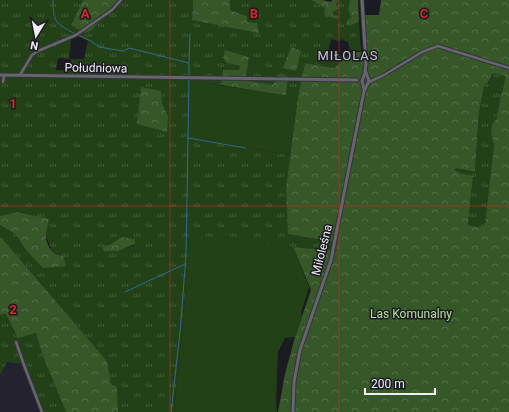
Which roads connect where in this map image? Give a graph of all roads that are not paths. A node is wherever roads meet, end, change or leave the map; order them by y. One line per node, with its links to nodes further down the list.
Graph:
1 (121, 0): 6 (street)
2 (362, 0): 4 (street)
3 (509, 68): 9 (street)
4 (365, 70): 8 (street); 9 (street)
5 (2, 75): 6 (street, Południowa); 10 (street)
6 (19, 76): 7 (street, Południowa)
7 (357, 80): 8 (street)
8 (363, 80): 9 (street); 9 (street); 11 (street)
9 (368, 81): 11 (street)
10 (3, 82)
11 (364, 91): 14 (street, Miłoleśna)
12 (16, 342): 13 (street)
13 (42, 412)
14 (293, 412)

